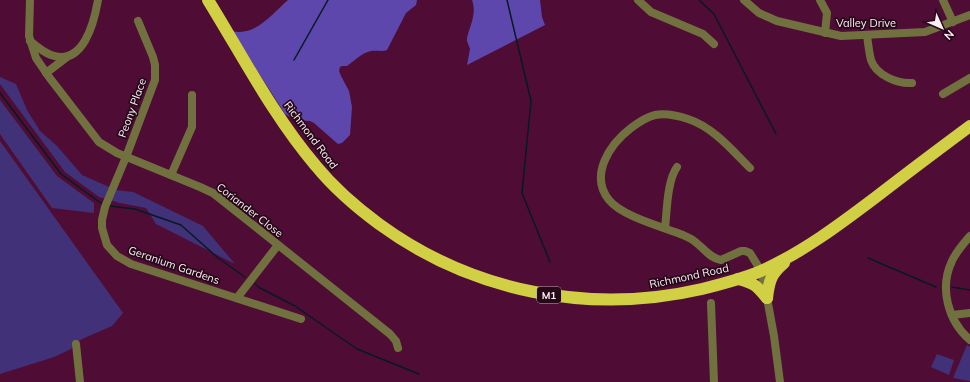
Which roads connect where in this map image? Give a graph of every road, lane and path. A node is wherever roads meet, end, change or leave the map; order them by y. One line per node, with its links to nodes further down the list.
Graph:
1 (30, 0): 13 (street, Coriander Close)
2 (98, 0): 15 (street)
3 (208, 0): 31 (highway, Richmond Road / M1)
4 (638, 0): 14 (street)
5 (744, 0): 11 (street, Valley Drive)
6 (820, 0): 11 (street)
7 (943, 0): 10 (street)
8 (970, 15): 10 (street, Valley Drive)
9 (138, 22): 22 (street, Peony Place)
10 (953, 22): 12 (street, Valley Drive)
11 (825, 33): 12 (street, Valley Drive)
12 (867, 35): 18 (street)
13 (30, 41): 15 (street); 16 (street, Coriander Close)
14 (714, 44)
15 (67, 57): 16 (street)
16 (46, 73): 22 (street, Coriander Close)
17 (970, 78): 19 (street)
18 (912, 83)
19 (943, 94)
20 (192, 95): 25 (street)
21 (970, 126): 29 (highway, Richmond Road / M1)
22 (126, 157): 25 (street, Coriander Close); 32 (street, Geranium Gardens)
23 (678, 167): 26 (street)
24 (750, 168): 26 (street)
25 (172, 175): 28 (street, Coriander Close)
26 (665, 228): 30 (street)
27 (970, 236): 36 (street)
28 (278, 246): 32 (street); 40 (street, Coriander Close)
29 (799, 251): 30 (highway, Richmond Road / M1); 33 (highway)
30 (761, 271): 31 (highway, Richmond Road / M1); 33 (street)
31 (738, 279): 33 (highway)
32 (237, 298): 37 (street, Geranium Gardens)
33 (767, 298): 43 (street)
34 (711, 303): 42 (street)
35 (970, 313): 36 (street)
36 (952, 315): 38 (street)
37 (301, 319)
38 (970, 340)
39 (76, 344): 41 (street)
40 (398, 348)
41 (80, 382)
42 (714, 382)
43 (780, 382)

